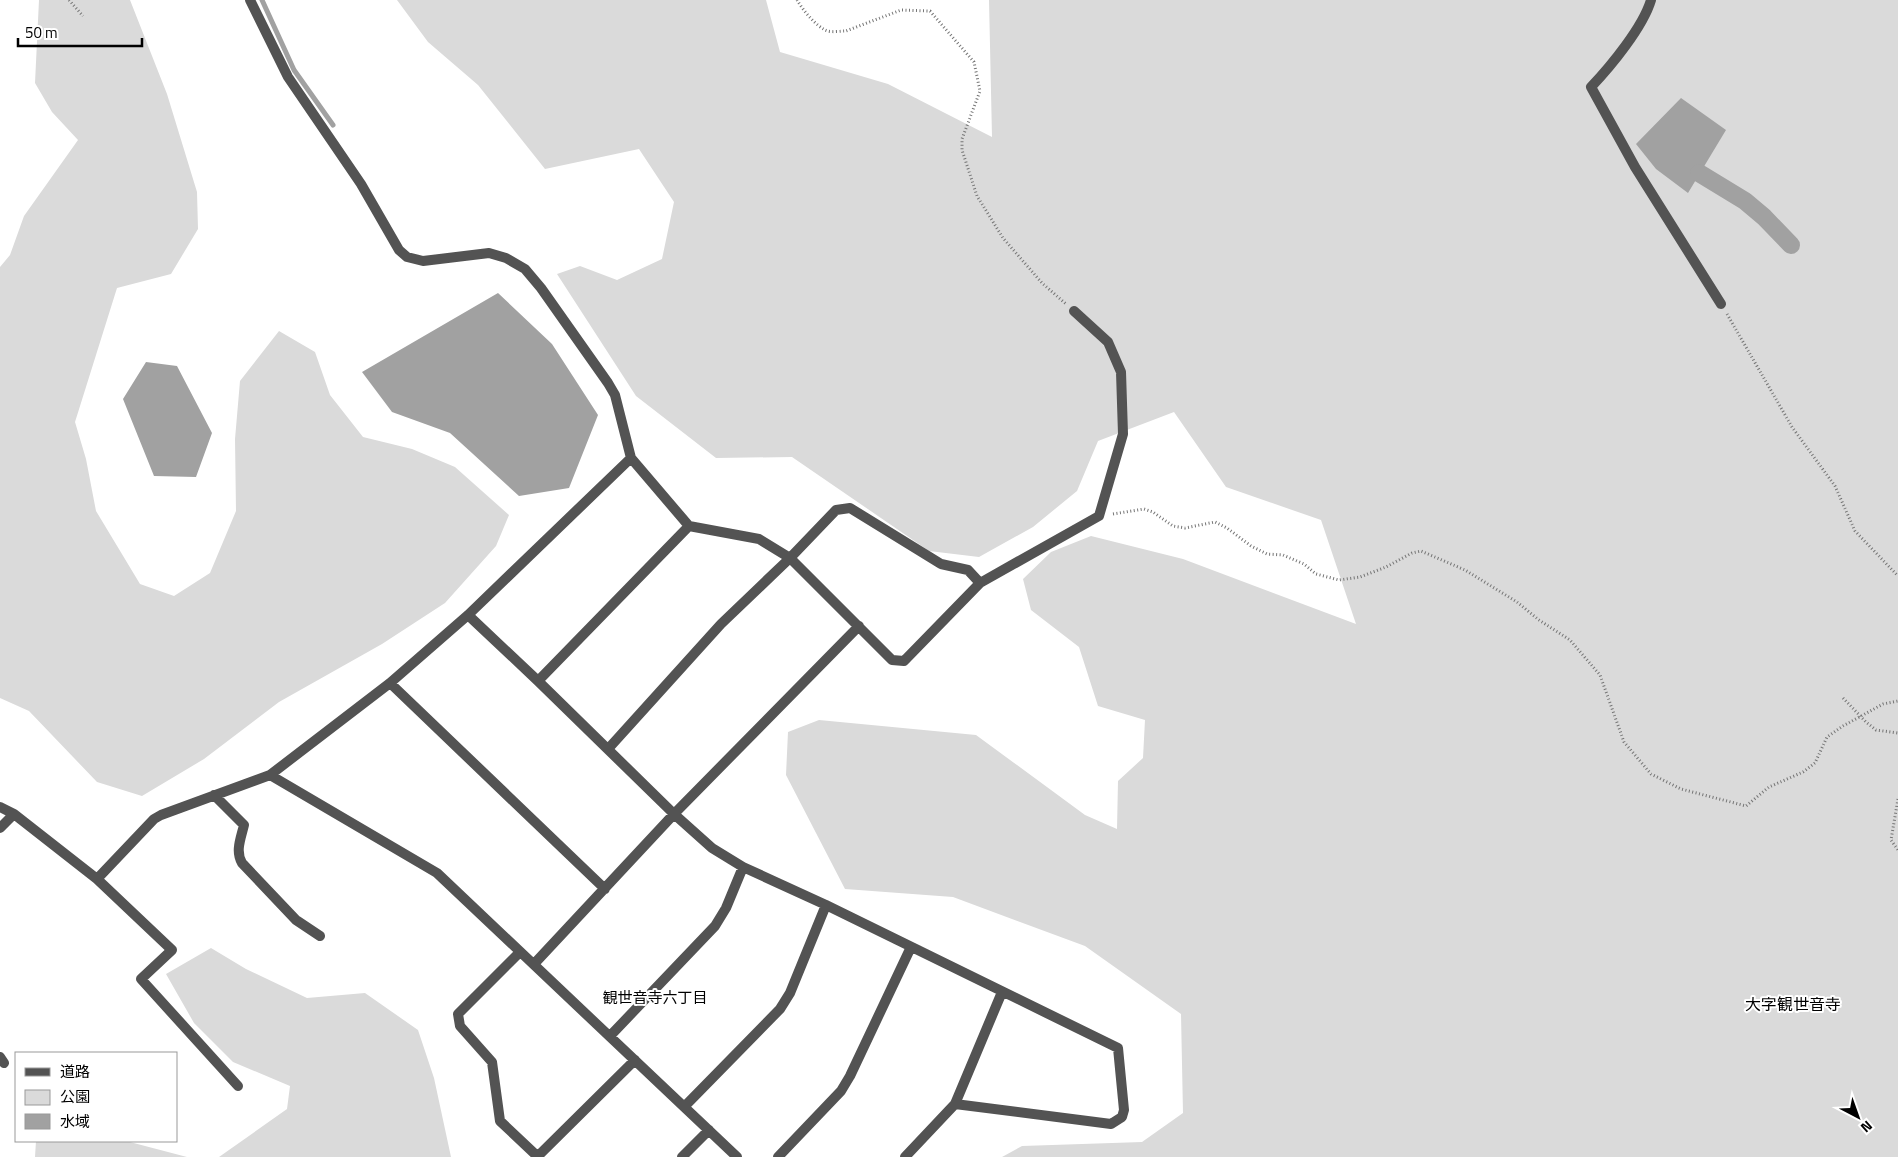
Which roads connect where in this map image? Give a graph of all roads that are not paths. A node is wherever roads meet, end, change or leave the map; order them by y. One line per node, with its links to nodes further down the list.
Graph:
1 (250, 0): 5 (street)
2 (1650, 0): 3 (street)
3 (1721, 304)
4 (1074, 310): 8 (street)
5 (631, 458): 6 (street); 9 (street)
6 (689, 526): 7 (street); 11 (street)
7 (790, 558): 8 (street); 10 (street); 13 (street)
8 (980, 583): 10 (street)
9 (468, 616): 11 (street); 12 (street)
10 (859, 626): 18 (street)
11 (538, 681): 13 (street)
12 (390, 683): 14 (street); 22 (street)
13 (608, 749): 18 (street)
14 (270, 775): 15 (street); 26 (street)
15 (214, 795): 21 (street); 24 (street)
16 (0, 807): 17 (street)
17 (14, 814): 19 (street); 21 (street)
18 (674, 814): 20 (street); 22 (street)
19 (0, 828)
20 (743, 867): 23 (street); 29 (street)
21 (97, 879): 31 (street)
22 (605, 889): 27 (street)
23 (826, 905): 25 (street); 33 (street)
24 (320, 936)
25 (911, 947): 28 (street); 38 (street)
26 (520, 952): 27 (street); 35 (street)
27 (534, 964): 29 (street)
28 (1002, 992): 32 (street); 32 (street)
29 (610, 1036): 30 (street)
30 (635, 1060): 33 (street); 35 (street)
31 (238, 1086)
32 (955, 1104): 39 (street)
33 (684, 1107): 34 (street)
34 (709, 1130): 36 (street); 37 (street)
35 (537, 1157)
36 (682, 1157)
37 (737, 1157)
38 (778, 1157)
39 (905, 1157)

